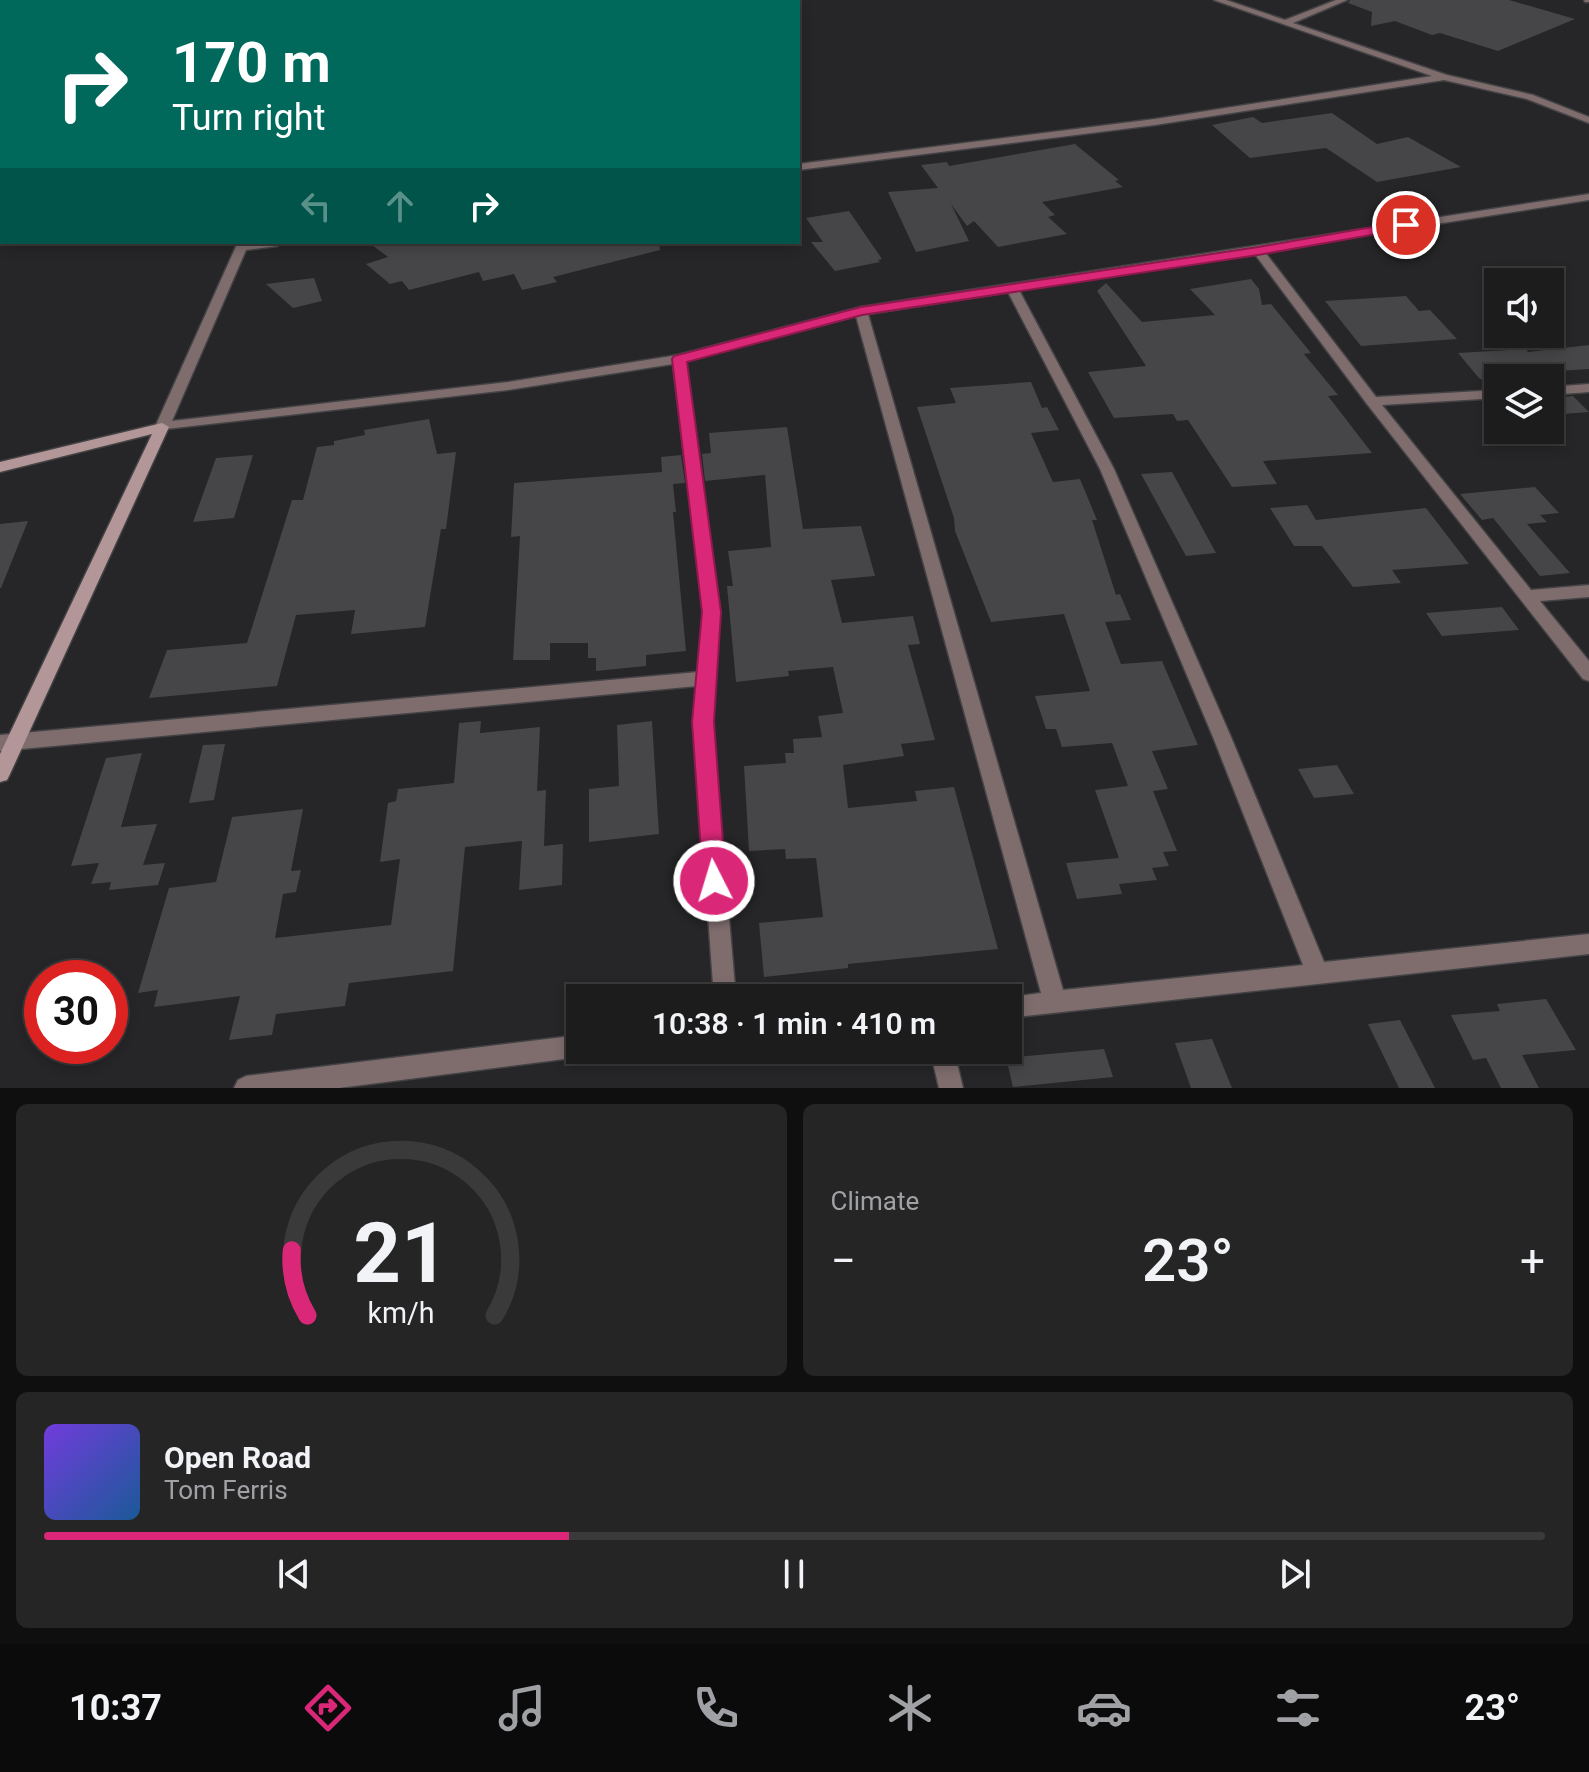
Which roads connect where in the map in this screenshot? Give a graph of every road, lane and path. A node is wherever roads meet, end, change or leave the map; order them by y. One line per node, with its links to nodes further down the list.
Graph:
1 (1218, 0): 3 (street)
2 (1343, 0): 3 (street)
3 (1287, 22): 4 (street)
4 (1444, 77): 5 (street); 6 (street)
5 (1589, 120)
6 (800, 167)
7 (1589, 197): 9 (street)
8 (243, 244): 17 (street)
9 (1258, 251): 10 (street); 16 (street)
10 (1012, 288): 11 (street); 26 (street)
11 (861, 311): 12 (street); 28 (street)
12 (679, 359): 17 (street); 22 (street)
13 (1589, 388): 14 (street)
14 (1564, 390)
15 (1484, 395): 16 (street)
16 (1372, 401): 20 (street)
17 (162, 427): 18 (street); 23 (street)
18 (0, 467)
19 (1589, 591): 20 (street)
20 (1528, 596): 21 (street)
21 (1589, 674)
22 (706, 678): 23 (street); 27 (street)
23 (8, 742): 24 (street)
24 (0, 774)
25 (1589, 944): 26 (street)
26 (1317, 972): 28 (street)
27 (724, 984)
28 (1055, 1001): 29 (street)
29 (1022, 1005)
30 (566, 1048): 32 (street)
31 (945, 1064): 33 (street)
32 (246, 1088)
33 (951, 1088)

